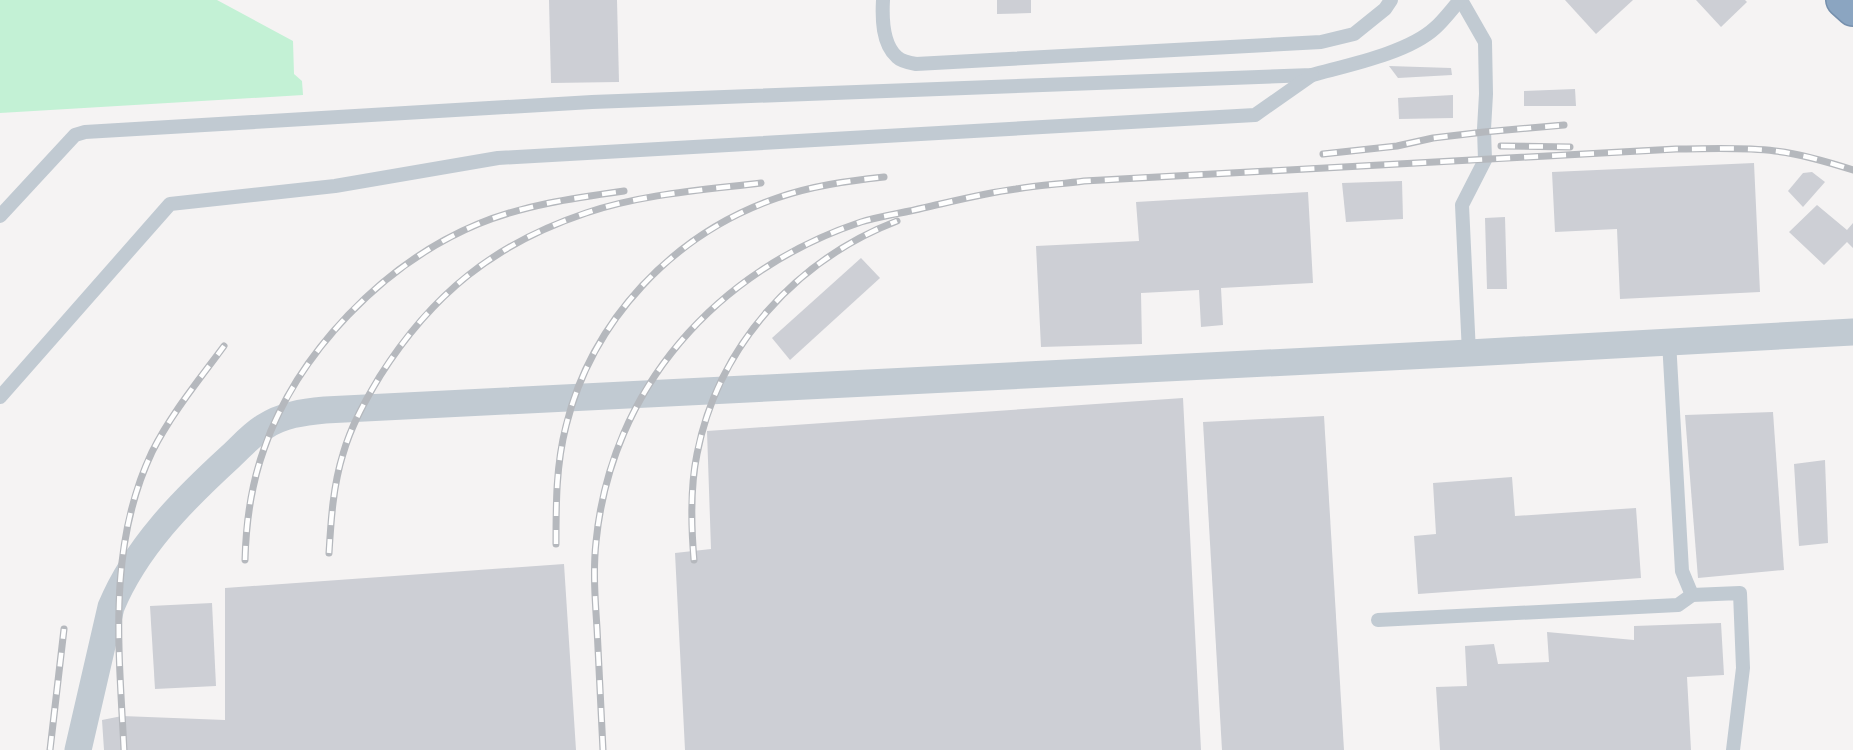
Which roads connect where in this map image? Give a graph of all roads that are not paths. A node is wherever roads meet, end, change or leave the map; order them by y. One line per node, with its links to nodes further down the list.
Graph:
1 (883, 0): 2 (lane)
2 (1391, 0)
3 (1460, 0): 6 (lane); 10 (lane)
4 (1843, 0): 5 (highway)
5 (1853, 9)
6 (1312, 75): 7 (lane); 11 (lane)
7 (0, 216)
8 (1853, 332): 9 (street)
9 (1669, 341): 10 (street); 12 (lane)
10 (1469, 353): 14 (street)
11 (0, 397)
12 (1692, 595): 13 (lane); 15 (lane)
13 (1378, 620)
14 (78, 750)
15 (1732, 750)

